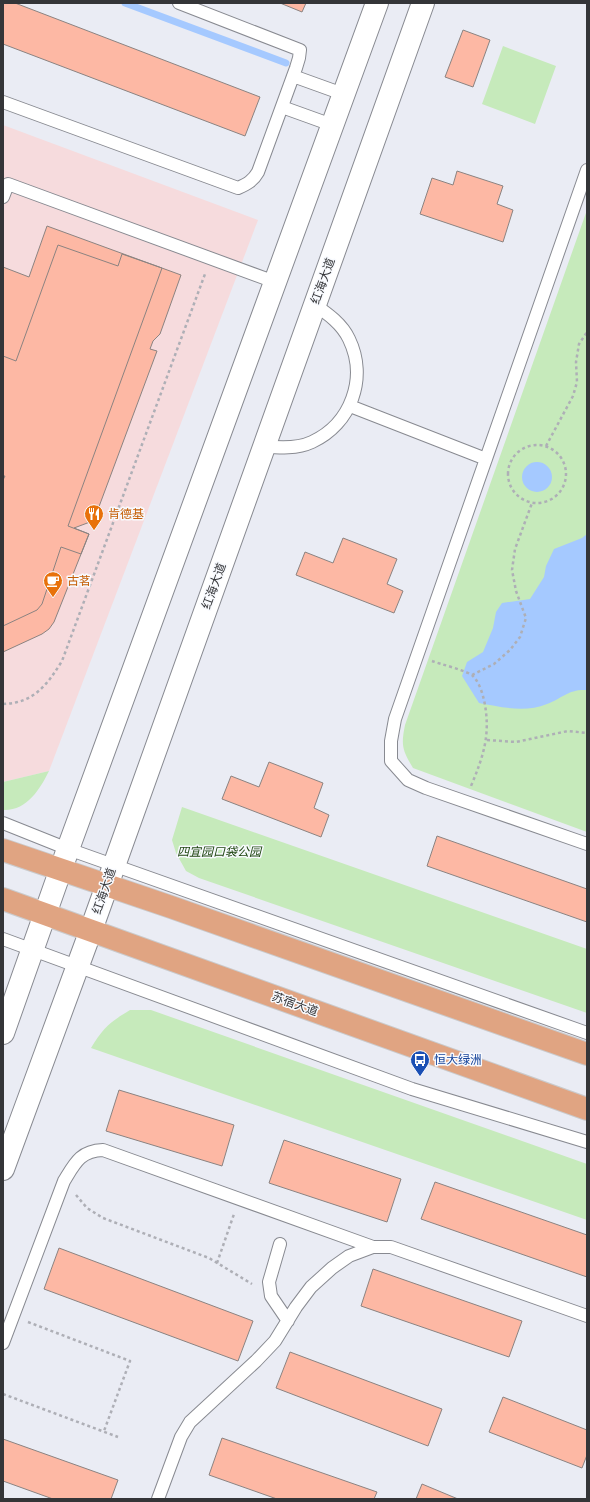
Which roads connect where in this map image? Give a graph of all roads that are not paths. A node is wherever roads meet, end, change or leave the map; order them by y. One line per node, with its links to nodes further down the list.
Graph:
1 (180, 3): 4 (lane)
2 (376, 3): 5 (main road)
3 (423, 3): 12 (main road, 红海大道)
4 (293, 76): 5 (lane); 7 (lane)
5 (344, 94): 8 (main road)
6 (3, 102): 7 (lane)
7 (282, 107): 8 (lane)
8 (332, 125): 11 (main road)
9 (586, 177): 15 (lane)
10 (3, 197): 11 (lane)
11 (275, 282): 19 (main road)
12 (315, 305): 13 (lane); 14 (main road, 红海大道)
13 (350, 406): 14 (lane); 15 (lane)
14 (264, 446): 20 (main road, 红海大道)
15 (486, 459): 17 (lane)
16 (3, 823): 19 (lane)
17 (587, 844)
18 (3, 850): 21 (main road)
19 (68, 850): 20 (lane); 21 (main road)
20 (113, 866): 22 (main road, 红海大道); 30 (lane)
21 (60, 870): 22 (main road); 24 (main road)
22 (106, 886): 25 (main road, 红海大道); 31 (main road)
23 (3, 899): 24 (main road, 苏宿大道)
24 (45, 914): 25 (main road, 苏宿大道); 27 (main road)
25 (90, 930): 28 (main road, 红海大道); 32 (main road, 苏宿大道)
26 (3, 939): 27 (lane)
27 (33, 949): 28 (lane); 29 (main road)
28 (78, 966): 33 (lane); 34 (main road, 红海大道)
29 (3, 1033)
30 (587, 1033)
31 (587, 1054)
32 (587, 1109)
33 (587, 1142)
34 (3, 1169)
35 (280, 1244): 38 (lane)
36 (373, 1247): 37 (lane); 38 (lane); 39 (lane)
37 (587, 1316)
38 (288, 1320): 40 (lane)
39 (3, 1343)
40 (158, 1499)

